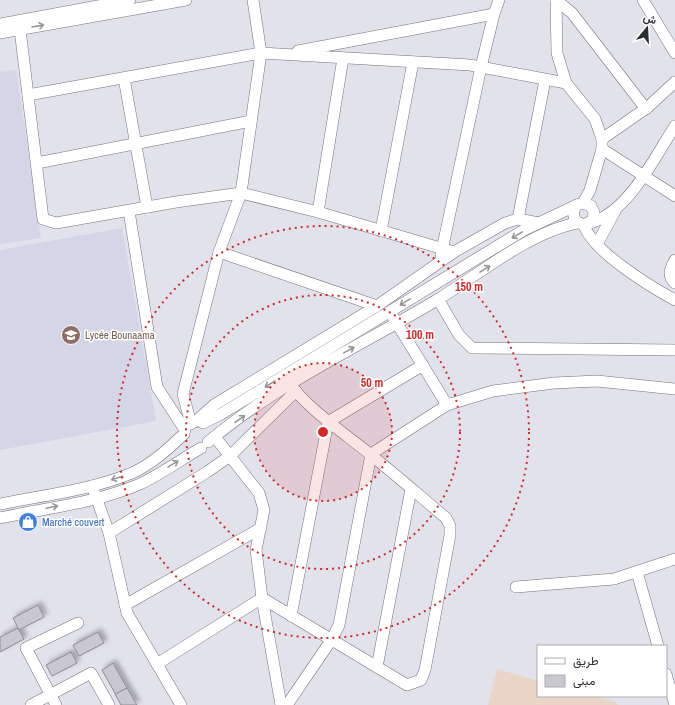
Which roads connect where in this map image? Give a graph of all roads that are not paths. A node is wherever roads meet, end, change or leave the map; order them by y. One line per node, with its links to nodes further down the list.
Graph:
1 (130, 0): 7 (street)
2 (186, 0): 10 (street, one-way to 2)
3 (253, 0): 13 (street)
4 (499, 0): 8 (street)
5 (556, 0): 22 (street); 24 (street)
6 (643, 0): 12 (street)
7 (89, 3): 10 (street)
8 (494, 14): 15 (street); 18 (street)
9 (0, 24): 10 (street)
10 (20, 25): 11 (street); 23 (street)
11 (0, 33)
12 (672, 40): 14 (street)
13 (261, 53): 15 (street); 19 (street); 25 (street)
14 (675, 53)
15 (281, 54): 16 (street)
16 (343, 58): 17 (street); 37 (street)
17 (413, 62): 18 (street); 41 (street)
18 (481, 67): 20 (street); 43 (street)
19 (124, 78): 23 (street); 27 (street)
20 (545, 80): 22 (street); 38 (street)
21 (675, 82): 24 (street)
22 (566, 83): 28 (street)
23 (28, 95): 29 (street)
24 (646, 109): 28 (street)
25 (251, 122): 27 (street); 31 (street)
26 (675, 126): 30 (street)
27 (136, 144): 29 (street); 34 (street)
28 (602, 144): 30 (street); 33 (street)
29 (37, 163): 36 (street)
30 (643, 174): 32 (street); 35 (street)
31 (241, 194): 34 (street); 37 (street); 44 (street)
32 (675, 196)
33 (585, 205): 35 (street); 39 (street); 40 (street); 40 (street)
34 (148, 207): 36 (street)
35 (616, 209): 40 (street); 42 (street)
36 (129, 211): 58 (street)
37 (318, 212): 41 (street)
38 (518, 219): 39 (street); 43 (street)
39 (539, 223): 50 (street, one-way to 50)
40 (584, 224): 42 (street); 47 (street, one-way to 40)
41 (381, 231): 43 (street)
42 (597, 244): 48 (street)
43 (449, 251): 49 (street)
44 (219, 252): 49 (street); 58 (street)
45 (675, 260): 46 (street)
46 (675, 283)
47 (438, 299): 51 (street); 52 (street)
48 (675, 300)
49 (377, 306): 58 (street)
50 (389, 312): 51 (street); 54 (street)
51 (397, 323): 53 (street); 54 (street, one-way to 51)
52 (675, 350)
53 (423, 365): 56 (street); 57 (street)
54 (290, 383): 57 (street); 58 (street, one-way to 58); 59 (street, one-way to 54); 61 (street)
55 (675, 389): 56 (street)
56 (447, 405): 60 (street)
57 (328, 422): 60 (street); 74 (street)
58 (191, 427): 59 (street); 59 (street); 62 (street, one-way to 62)
59 (208, 442): 61 (street); 64 (street, one-way to 59)
60 (371, 454): 63 (street); 76 (street)
61 (230, 456): 67 (street); 68 (street)
62 (92, 486): 64 (street); 65 (street)
63 (411, 488): 79 (street); 79 (street)
64 (96, 498): 66 (street, one-way to 64); 68 (street)
65 (0, 504)
66 (0, 518)
67 (261, 528): 72 (street); 73 (street)
68 (109, 533): 73 (street)
69 (675, 560): 70 (street)
70 (637, 572): 71 (street); 77 (street)
71 (516, 587)
72 (262, 598): 74 (street); 78 (street); 86 (street)
73 (125, 605): 78 (street)
74 (291, 616): 76 (street)
75 (78, 622): 81 (street)
76 (332, 639): 79 (street); 87 (street)
77 (658, 645)
78 (157, 664): 85 (street)
79 (376, 667)
80 (667, 677): 88 (street)
81 (50, 695): 82 (street); 83 (street); 84 (street)
82 (31, 705)
83 (56, 705)
84 (109, 705)
85 (181, 705)
86 (281, 705)
87 (287, 705)
88 (675, 705)

